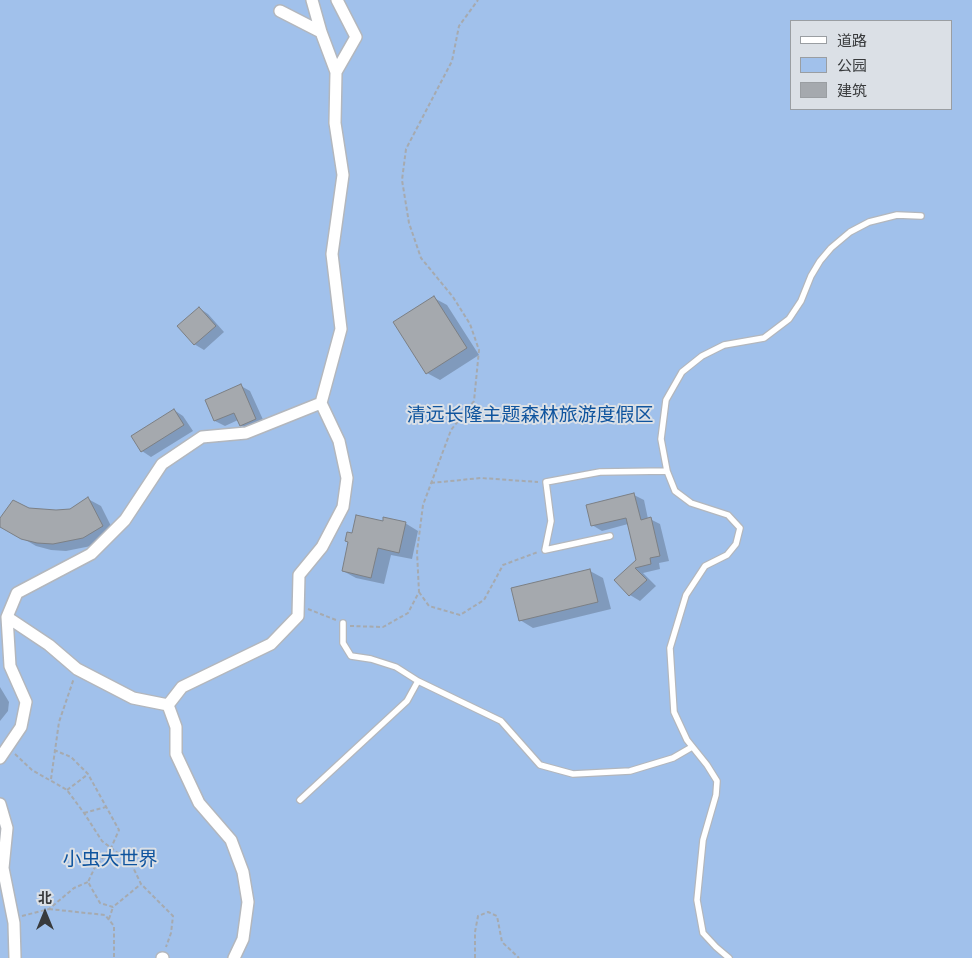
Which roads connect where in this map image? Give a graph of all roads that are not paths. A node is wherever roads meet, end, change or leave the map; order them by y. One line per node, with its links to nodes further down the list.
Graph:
1 (312, 0): 4 (street)
2 (337, 0): 5 (street)
3 (280, 11): 4 (street)
4 (321, 32): 5 (street)
5 (336, 72): 7 (street)
6 (921, 216): 8 (lane)
7 (321, 403): 10 (street); 13 (street)
8 (667, 471): 9 (lane); 14 (lane)
9 (610, 536)
10 (6, 617): 13 (street); 15 (street)
11 (343, 623): 12 (lane)
12 (418, 681): 14 (lane); 16 (lane)
13 (168, 705): 19 (street)
14 (692, 747): 20 (lane)
15 (0, 758)
16 (300, 800)
17 (0, 804): 18 (street)
18 (15, 958)
19 (234, 958)
20 (729, 958)

